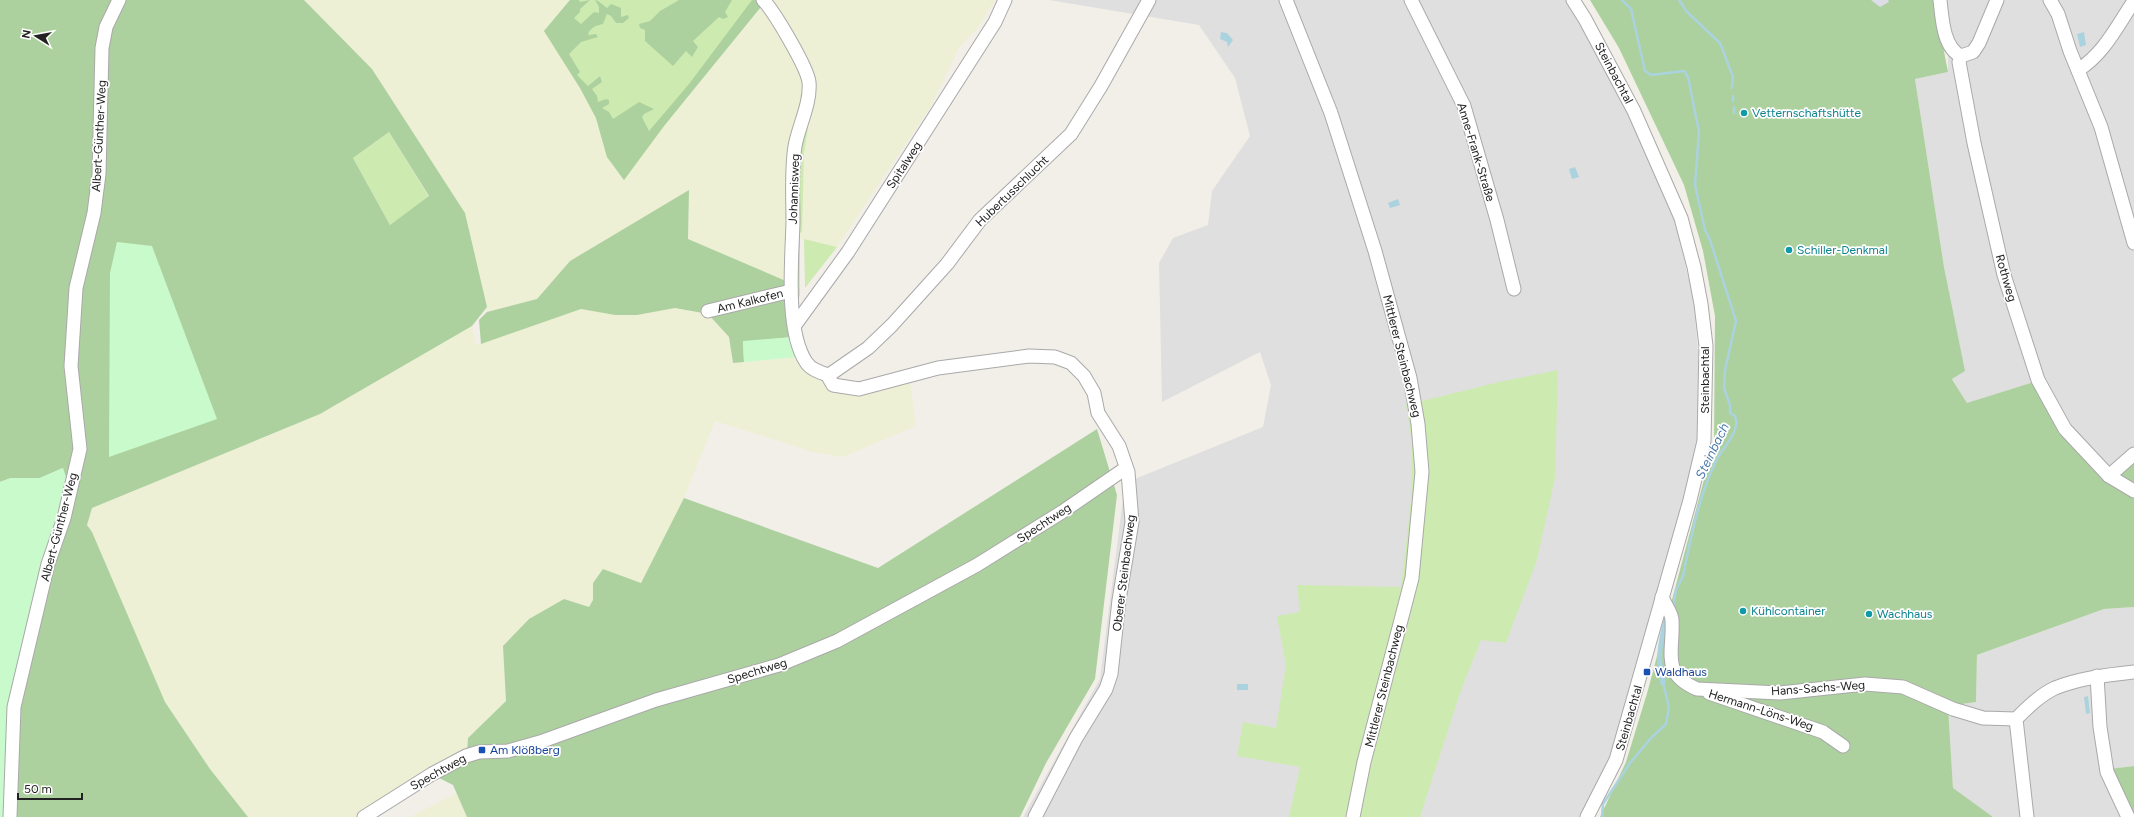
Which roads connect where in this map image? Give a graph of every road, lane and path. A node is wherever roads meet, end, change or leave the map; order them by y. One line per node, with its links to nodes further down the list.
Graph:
1 (119, 0): 30 (street, Albert-Günther-Weg)
2 (763, 0): 16 (street, Johannisweg)
3 (1005, 0): 18 (street, Spitalweg)
4 (1149, 0): 19 (street, Hubertusschlucht)
5 (1286, 0): 33 (street, Mittlerer Steinbachweg)
6 (1411, 0): 15 (street, Anne-Frank-Straße)
7 (1572, 0): 24 (street, Steinbachtal)
8 (1940, 0): 12 (street)
9 (1997, 0): 12 (street)
10 (2050, 0): 13 (street)
11 (2134, 1): 13 (street)
12 (1961, 56): 22 (street, Rothweg)
13 (2078, 70): 14 (street)
14 (2134, 242)
15 (1514, 290)
16 (791, 291): 17 (street, Am Kalkofen); 18 (street, Johannisweg)
17 (708, 312)
18 (795, 325): 19 (street, Johannisweg)
19 (830, 375): 21 (street, Oberer Steinbachweg)
20 (2134, 454): 22 (street)
21 (1126, 468): 31 (street, Spechtweg); 32 (street, Oberer Steinbachweg)
22 (2109, 476): 23 (street, Rothweg)
23 (2134, 491)
24 (1667, 608): 27 (street, Hans-Sachs-Weg); 34 (street, Steinbachtal)
25 (2134, 672): 26 (street)
26 (2097, 676): 28 (street); 36 (street)
27 (1698, 689): 28 (street, Hans-Sachs-Weg); 29 (street, Hermann-Löns-Weg)
28 (2016, 719): 35 (street)
29 (1843, 746)
30 (10, 817)
31 (364, 817)
32 (1035, 817)
33 (1353, 817)
34 (1586, 817)
35 (2027, 817)
36 (2128, 817)

